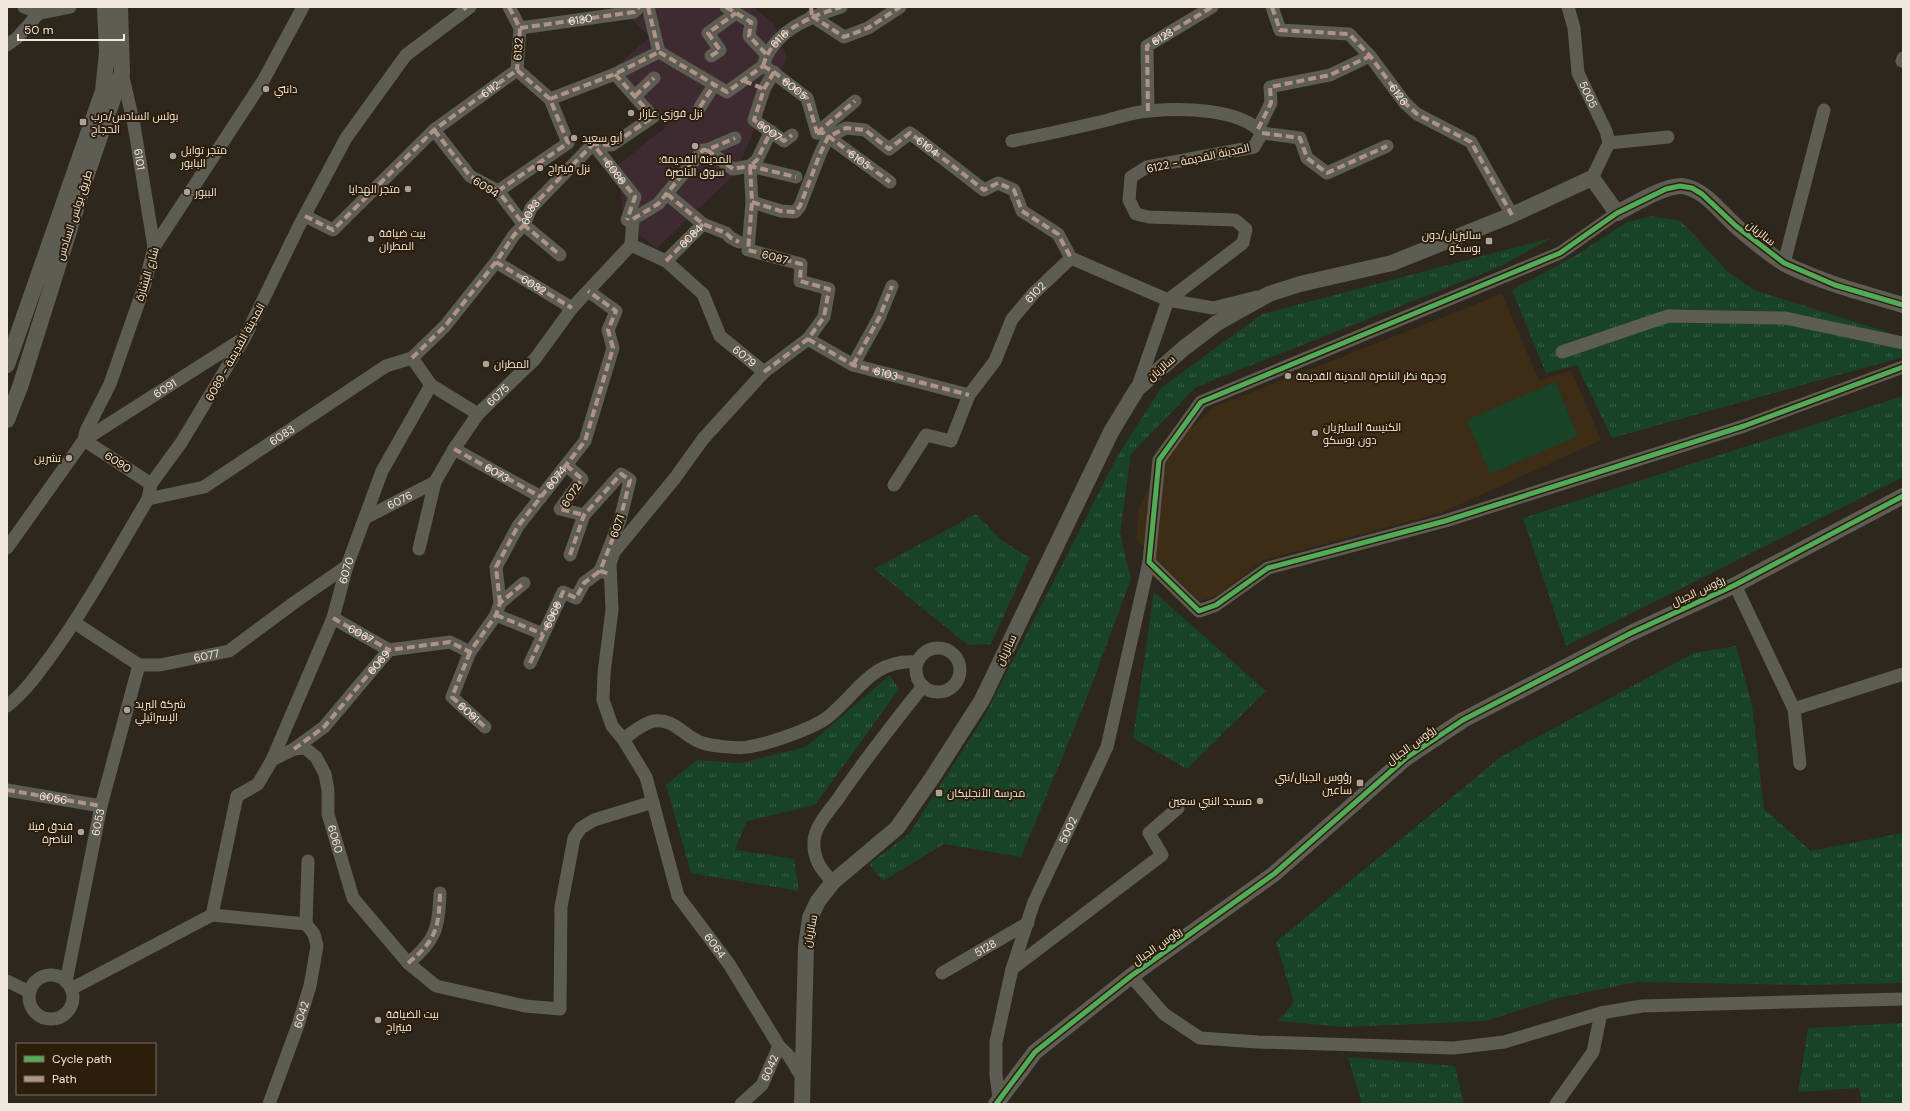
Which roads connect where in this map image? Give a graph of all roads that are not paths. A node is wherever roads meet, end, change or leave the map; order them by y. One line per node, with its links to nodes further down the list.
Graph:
1 (24, 7): 17 (street)
2 (70, 7): 17 (street)
3 (105, 7): 82 (street, طريق بولس السادس)
4 (120, 7): 25 (street, طريق بولس السادس)
5 (303, 7): 64 (street, شارع البشارة)
6 (509, 7): 18 (street, 6132)
7 (648, 7): 20 (street)
8 (841, 7): 16 (street, 6116)
9 (900, 7): 16 (street)
10 (1212, 7): 36 (street, 6123)
11 (1272, 7): 22 (street, 6126)
12 (1568, 7): 45 (street, 5005)
13 (467, 8): 58 (street, المدينة القديمة - 6089)
14 (634, 9): 18 (street, 6130)
15 (732, 10): 21 (street); 23 (street, 6116)
16 (812, 11): 23 (street, 6116)
17 (40, 13): 19 (street)
18 (520, 28): 24 (street, 6132)
19 (7, 45)
20 (659, 52): 26 (street); 29 (street)
21 (711, 56)
22 (1370, 56): 39 (street); 57 (street, 6126)
23 (768, 64): 28 (street); 30 (street, 6007); 41 (street, 6005)
24 (517, 70): 32 (street); 37 (street, 6112)
25 (122, 73): 64 (street, 6101); 89 (street, طريق بولس السادس)
26 (615, 74): 31 (street, 6086); 32 (street)
27 (654, 78): 31 (street)
28 (744, 81): 29 (street); 30 (street)
29 (714, 85): 34 (street)
30 (764, 89): 38 (street, 6007)
31 (635, 96): 46 (street, 6086)
32 (550, 99): 53 (street)
33 (855, 100): 41 (street)
34 (700, 107)
35 (1824, 110): 69 (street)
36 (1148, 111): 39 (street, المدينة القديمة - 6122); 44 (street, المدينة القديمة - 6122)
37 (434, 130): 53 (street, 6094); 58 (street, 6112)
38 (771, 131): 40 (street, 6007); 49 (street)
39 (1260, 131): 47 (street); 73 (street, المدينة القديمة - 6122)
40 (792, 135)
41 (823, 135): 52 (street, 6105); 55 (street); 66 (street, 6104)
42 (1668, 137): 45 (street)
43 (735, 138): 48 (street)
44 (1012, 142)
45 (1609, 143): 51 (street)
46 (593, 144): 59 (street, 6086); 61 (street, 6083)
47 (1386, 146)
48 (707, 150): 49 (street); 54 (street)
49 (750, 166): 50 (street); 55 (street, 6087)
50 (796, 177)
51 (1592, 178): 56 (street); 57 (street, سالزيان)
52 (890, 182)
53 (498, 191): 61 (street, 6094)
54 (666, 194): 59 (street); 60 (street)
55 (752, 202): 77 (street, 6087)
56 (1617, 213): 69 (street, سالزيان); 105 (street, 5002)
57 (1512, 215): 72 (street, سالزيان)
58 (305, 216): 76 (street, المدينة القديمة - 6089)
59 (633, 219): 63 (street, 6086)
60 (702, 224): 62 (street, 6084); 67 (street, 6084)
61 (524, 225): 65 (street, 6094); 68 (street, 6083)
62 (738, 242)
63 (631, 245): 67 (street, 6079); 71 (street, 6075)
64 (154, 247): 90 (street, شارع البشارة)
65 (560, 256)
66 (1071, 258): 73 (street); 87 (street, 6102)
67 (666, 261): 84 (street, 6079)
68 (496, 262): 75 (street, 6082); 80 (street, 6083)
69 (1784, 263): 74 (street, سالزيان)
70 (892, 286): 81 (street)
71 (588, 291): 75 (street, 6075); 92 (street, 6074)
72 (1269, 294): 73 (street); 86 (street, سالزيان)
73 (1168, 300): 86 (street)
74 (1903, 305)
75 (572, 308): 88 (street, 6075)
76 (245, 337): 90 (street, 6091); 95 (street, المدينة القديمة - 6089)
77 (808, 340): 81 (street, 6103); 84 (street, 6087)
78 (1903, 343): 79 (street)
79 (1562, 352)
80 (412, 358): 85 (street); 99 (street, 6083)
81 (853, 365): 87 (street, 6103)
82 (7, 366)
83 (1903, 367): 105 (street)
84 (764, 372): 107 (street, 6079)
85 (431, 385): 88 (street); 101 (street, 6070)
86 (1137, 389): 133 (street, سالزيان)
87 (969, 395): 96 (street, 6102)
88 (478, 414): 91 (street, 6075)
89 (7, 420)
90 (84, 440): 95 (street, 6090); 102 (street, شارع البشارة)
91 (454, 449): 94 (street, 6075); 98 (street, 6073)
92 (566, 465): 98 (street, 6074); 100 (street, 6072)
93 (621, 474): 100 (street, 6072); 107 (street, 6071)
94 (435, 482): 101 (street, 6076); 103 (street, 6075)
95 (151, 484): 99 (street, المدينة القديمة - 6089)
96 (894, 485)
97 (1903, 496): 109 (street, رؤوس الجبال)
98 (541, 497): 110 (street, 6074)
99 (148, 499): 112 (street, المدينة القديمة - 6089)
100 (584, 515): 104 (street, 6072)
101 (365, 518): 106 (street, 6070)
102 (7, 548)
103 (419, 549)
104 (570, 555)
105 (1149, 562): 136 (street, 5002)
106 (348, 566): 111 (street, 6070); 118 (street, 6077)
107 (605, 572): 113 (street, 6068); 124 (street, 6064)
108 (524, 583): 110 (street)
109 (1735, 585): 122 (street); 141 (street, رؤوس الجبال)
110 (498, 609): 113 (street); 115 (street)
111 (333, 618): 114 (street, 6067); 126 (street, 6070)
112 (75, 623): 118 (street); 121 (street, المدينة القديمة - 6089)
113 (543, 634): 117 (street, 6068)
114 (389, 650): 115 (street, 6069); 125 (street, 6069)
115 (470, 652): 123 (street, 6091)
116 (917, 662): 120 (street); 120 (street); 124 (street)
117 (530, 663)
118 (139, 666): 130 (street, 6053)
119 (1903, 674): 122 (street)
120 (923, 686): 133 (street)
121 (7, 706)
122 (1794, 709): 127 (street)
123 (485, 727)
124 (623, 739): 129 (street, 6064)
125 (294, 749): 126 (street); 138 (street, 6060)
126 (272, 760): 135 (street)
127 (1800, 764)
128 (7, 790): 130 (street, 6056)
129 (654, 802): 138 (street, 6060); 147 (street, 6064)
130 (101, 806): 143 (street, 6053)
131 (1178, 808): 139 (street)
132 (308, 861): 137 (street)
133 (832, 882): 148 (street, سالزيان)
134 (440, 893): 138 (street)
135 (212, 915): 137 (street); 143 (street)
136 (1028, 923): 139 (street, 5002); 140 (street, 5128)
137 (306, 924): 150 (street, 6042)
138 (408, 963)
139 (1012, 969): 149 (street, 5002)
140 (942, 973)
141 (1131, 976): 146 (street); 149 (street, رؤوس الجبال)
142 (7, 981): 144 (street)
143 (69, 985): 144 (street); 144 (street)
144 (30, 992)
145 (1903, 999): 146 (street)
146 (1601, 1013): 153 (street)
147 (779, 1046): 148 (street, 6064); 151 (street, 6042)
148 (803, 1078): 152 (street, سالزيان)
149 (997, 1101)
150 (269, 1104)
151 (741, 1104)
152 (802, 1104)
153 (1556, 1104)

